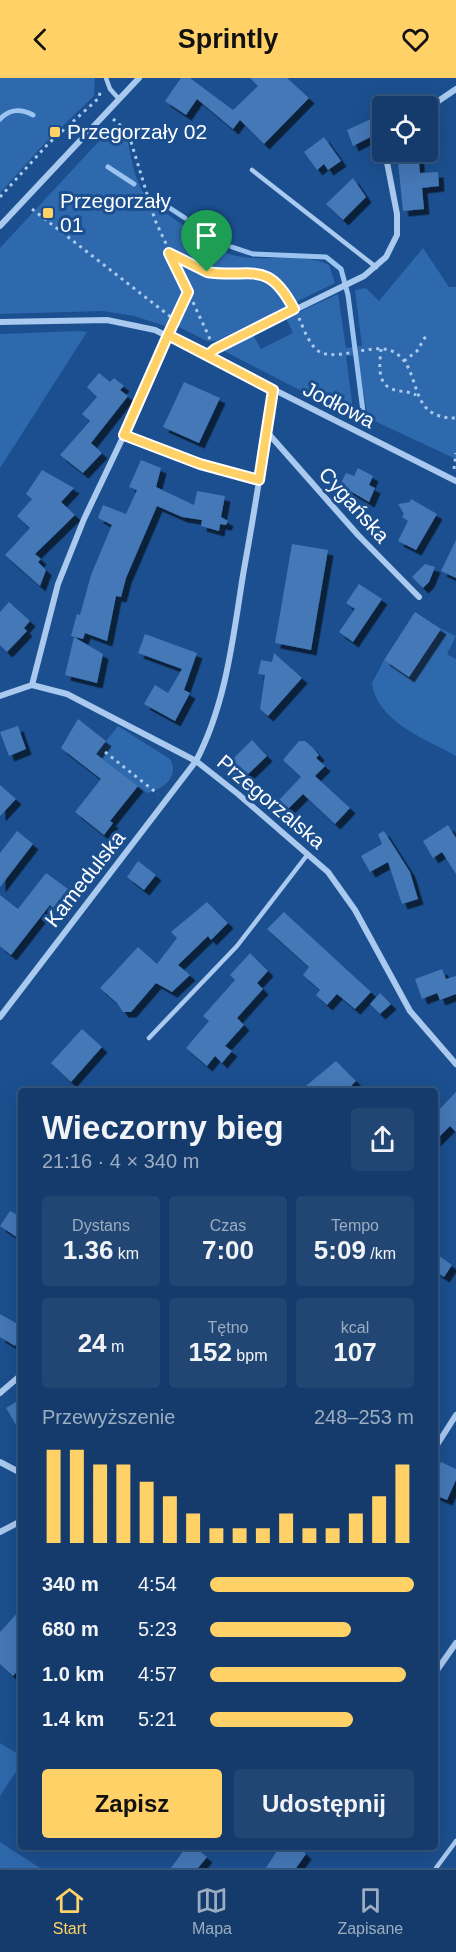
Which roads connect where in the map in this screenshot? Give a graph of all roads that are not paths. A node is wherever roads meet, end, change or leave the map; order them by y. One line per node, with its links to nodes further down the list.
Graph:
1 (106, 78): 4 (lane)
2 (139, 78): 4 (street)
3 (456, 89): 5 (street)
4 (120, 99): 8 (street)
5 (438, 101)
6 (386, 162): 9 (street)
7 (252, 170): 9 (lane)
8 (0, 226)
9 (376, 267): 11 (street)
10 (0, 322): 11 (street, Jodłowa)
11 (208, 355): 12 (street, Jodłowa)
12 (273, 390): 14 (street, Przegorzalska); 17 (street, Jodłowa)
13 (144, 391): 15 (lane)
14 (267, 432): 16 (street, Przegorzalska); 18 (street, Cygańska)
15 (124, 435): 16 (street); 19 (street)
16 (259, 480): 21 (street, Przegorzalska)
17 (456, 481)
18 (419, 597)
19 (32, 685): 20 (street); 21 (street)
20 (0, 696)
21 (196, 761): 22 (street, Przegorzalska); 23 (street, Kamedulska)
22 (308, 854): 24 (lane); 25 (street, Przegorzalska)
23 (0, 1017)
24 (149, 1038)
25 (456, 1064)
26 (18, 1378): 27 (street)
27 (0, 1394)
28 (456, 1415): 29 (street)
29 (438, 1443)
30 (0, 1462): 31 (street)
31 (18, 1471)
32 (18, 1523): 33 (street)
33 (0, 1532)
34 (456, 1642): 35 (street)
35 (438, 1669)
36 (456, 1840): 37 (lane)
37 (436, 1868)

